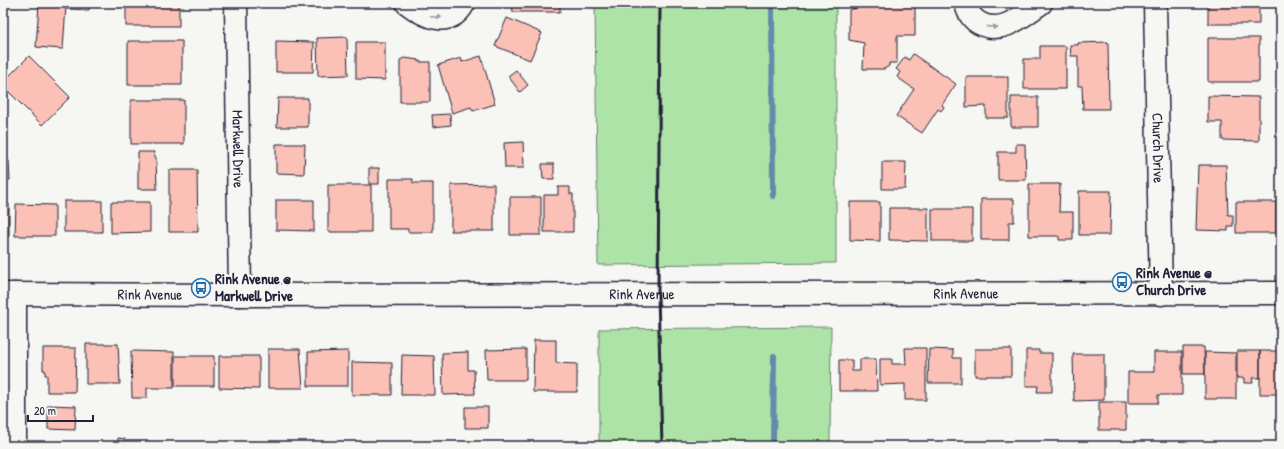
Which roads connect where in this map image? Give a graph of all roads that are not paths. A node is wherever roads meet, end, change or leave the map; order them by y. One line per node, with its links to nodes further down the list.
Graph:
1 (236, 3): 10 (street, Markwell Drive)
2 (407, 3): 3 (street, one-way to 3)
3 (464, 3)
4 (966, 3): 5 (street, one-way to 5)
5 (1041, 3)
6 (1155, 3): 9 (street, Church Drive)
7 (1281, 293): 9 (street, Rink Avenue)
8 (9, 294): 10 (street, Rink Avenue); 11 (street)
9 (1160, 294): 10 (street, Rink Avenue)
10 (240, 295)
11 (15, 446)

